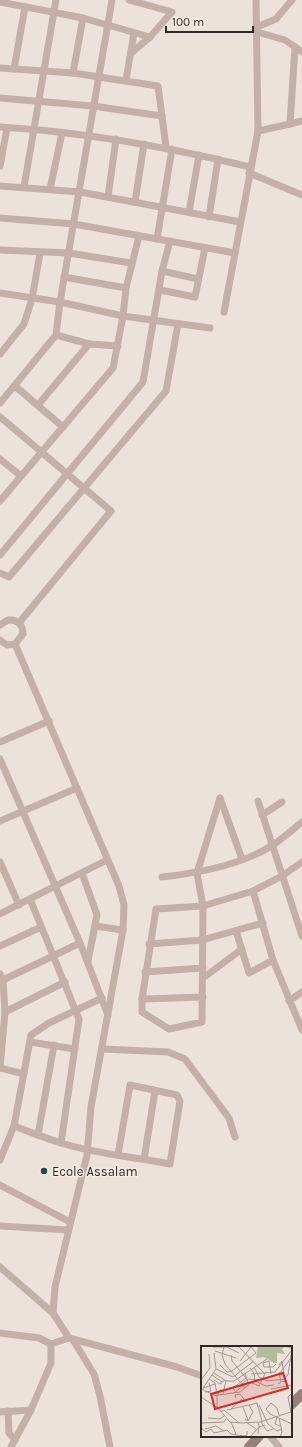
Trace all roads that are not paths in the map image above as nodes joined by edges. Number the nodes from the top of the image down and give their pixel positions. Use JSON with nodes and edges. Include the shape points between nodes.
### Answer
{"nodes":[{"id":1,"x":56,"y":0,"type":"edge"},
{"id":2,"x":112,"y":0,"type":"edge"},
{"id":3,"x":129,"y":0,"type":"edge"},
{"id":4,"x":256,"y":0,"type":"edge"},
{"id":5,"x":292,"y":0,"type":"edge"},
{"id":6,"x":0,"y":2,"type":"edge"},
{"id":7,"x":26,"y":6,"type":"junction"},
{"id":8,"x":52,"y":12,"type":"junction"},
{"id":9,"x":83,"y":18,"type":"junction"},
{"id":10,"x":107,"y":25,"type":"junction"},
{"id":11,"x":257,"y":29,"type":"junction"},
{"id":12,"x":134,"y":33,"type":"junction"},
{"id":13,"x":150,"y":36,"type":"junction"},
{"id":14,"x":295,"y":47,"type":"junction"},
{"id":15,"x":302,"y":52,"type":"edge"},
{"id":16,"x":131,"y":53,"type":"junction"},
{"id":17,"x":0,"y":68,"type":"edge"},
{"id":18,"x":14,"y":69,"type":"junction"},
{"id":19,"x":43,"y":71,"type":"junction"},
{"id":20,"x":73,"y":73,"type":"junction"},
{"id":21,"x":98,"y":76,"type":"junction"},
{"id":22,"x":126,"y":80,"type":"junction"},
{"id":23,"x":0,"y":98,"type":"edge"},
{"id":24,"x":38,"y":100,"type":"junction"},
{"id":25,"x":93,"y":106,"type":"junction"},
{"id":26,"x":162,"y":116,"type":"junction"},
{"id":27,"x":302,"y":122,"type":"edge"},
{"id":28,"x":290,"y":124,"type":"junction"},
{"id":29,"x":4,"y":128,"type":"edge"},
{"id":30,"x":34,"y":129,"type":"junction"},
{"id":31,"x":258,"y":131,"type":"junction"},
{"id":32,"x":62,"y":133,"type":"junction"},
{"id":33,"x":89,"y":136,"type":"junction"},
{"id":34,"x":116,"y":139,"type":"junction"},
{"id":35,"x":144,"y":144,"type":"junction"},
{"id":36,"x":169,"y":148,"type":"junction"},
{"id":37,"x":199,"y":155,"type":"junction"},
{"id":38,"x":218,"y":159,"type":"junction"},
{"id":39,"x":0,"y":166,"type":"edge"},
{"id":40,"x":250,"y":170,"type":"junction"},
{"id":41,"x":0,"y":186,"type":"edge"},
{"id":42,"x":24,"y":187,"type":"junction"},
{"id":43,"x":50,"y":189,"type":"junction"},
{"id":44,"x":80,"y":192,"type":"junction"},
{"id":45,"x":302,"y":195,"type":"edge"},
{"id":46,"x":108,"y":197,"type":"junction"},
{"id":47,"x":135,"y":202,"type":"junction"},
{"id":48,"x":162,"y":207,"type":"junction"},
{"id":49,"x":189,"y":212,"type":"junction"},
{"id":50,"x":209,"y":217,"type":"junction"},
{"id":51,"x":0,"y":218,"type":"edge"},
{"id":52,"x":240,"y":222,"type":"junction"},
{"id":53,"x":74,"y":224,"type":"junction"},
{"id":54,"x":139,"y":236,"type":"junction"},
{"id":55,"x":157,"y":239,"type":"junction"},
{"id":56,"x":170,"y":241,"type":"junction"},
{"id":57,"x":205,"y":248,"type":"junction"},
{"id":58,"x":0,"y":250,"type":"edge"},
{"id":59,"x":40,"y":253,"type":"junction"},
{"id":60,"x":69,"y":253,"type":"junction"},
{"id":61,"x":235,"y":253,"type":"junction"},
{"id":62,"x":131,"y":263,"type":"junction"},
{"id":63,"x":162,"y":272,"type":"junction"},
{"id":64,"x":64,"y":277,"type":"junction"},
{"id":65,"x":198,"y":279,"type":"junction"},
{"id":66,"x":126,"y":288,"type":"junction"},
{"id":67,"x":160,"y":290,"type":"junction"},
{"id":68,"x":0,"y":293,"type":"edge"},
{"id":69,"x":32,"y":299,"type":"junction"},
{"id":70,"x":60,"y":302,"type":"junction"},
{"id":71,"x":224,"y":312,"type":"dead end"},
{"id":72,"x":123,"y":316,"type":"junction"},
{"id":73,"x":154,"y":319,"type":"junction"},
{"id":74,"x":178,"y":324,"type":"junction"},
{"id":75,"x":210,"y":328,"type":"dead end"},
{"id":76,"x":56,"y":335,"type":"junction"},
{"id":77,"x":89,"y":344,"type":"junction"},
{"id":78,"x":118,"y":346,"type":"junction"},
{"id":79,"x":0,"y":354,"type":"edge"},
{"id":80,"x":15,"y":386,"type":"junction"},
{"id":81,"x":0,"y":403,"type":"edge"},
{"id":82,"x":38,"y":405,"type":"junction"},
{"id":83,"x":0,"y":417,"type":"edge"},
{"id":84,"x":63,"y":427,"type":"junction"},
{"id":85,"x":41,"y":453,"type":"junction"},
{"id":86,"x":0,"y":459,"type":"edge"},
{"id":87,"x":67,"y":473,"type":"junction"},
{"id":88,"x":21,"y":476,"type":"junction"},
{"id":89,"x":84,"y":488,"type":"junction"},
{"id":90,"x":0,"y":501,"type":"edge"},
{"id":91,"x":0,"y":555,"type":"edge"},
{"id":92,"x":0,"y":573,"type":"edge"},
{"id":93,"x":19,"y":623,"type":"junction"},
{"id":94,"x":0,"y":625,"type":"edge"},
{"id":95,"x":0,"y":640,"type":"edge"},
{"id":96,"x":15,"y":644,"type":"junction"},
{"id":97,"x":49,"y":721,"type":"junction"},
{"id":98,"x":0,"y":742,"type":"edge"},
{"id":99,"x":0,"y":759,"type":"edge"},
{"id":100,"x":77,"y":788,"type":"junction"},
{"id":101,"x":258,"y":801,"type":"dead end"},
{"id":102,"x":282,"y":802,"type":"dead end"},
{"id":103,"x":22,"y":813,"type":"junction"},
{"id":104,"x":262,"y":815,"type":"junction"},
{"id":105,"x":0,"y":822,"type":"edge"},
{"id":106,"x":302,"y":822,"type":"edge"},
{"id":107,"x":272,"y":845,"type":"junction"},
{"id":108,"x":242,"y":858,"type":"junction"},
{"id":109,"x":107,"y":860,"type":"junction"},
{"id":110,"x":0,"y":862,"type":"edge"},
{"id":111,"x":302,"y":862,"type":"edge"},
{"id":112,"x":82,"y":873,"type":"junction"},
{"id":113,"x":197,"y":873,"type":"junction"},
{"id":114,"x":282,"y":876,"type":"junction"},
{"id":115,"x":162,"y":877,"type":"dead end"},
{"id":116,"x":55,"y":887,"type":"junction"},
{"id":117,"x":253,"y":891,"type":"junction"},
{"id":118,"x":30,"y":899,"type":"junction"},
{"id":119,"x":19,"y":905,"type":"junction"},
{"id":120,"x":203,"y":906,"type":"junction"},
{"id":121,"x":0,"y":914,"type":"edge"},
{"id":122,"x":263,"y":922,"type":"junction"},
{"id":123,"x":95,"y":926,"type":"junction"},
{"id":124,"x":41,"y":927,"type":"junction"},
{"id":125,"x":123,"y":930,"type":"junction"},
{"id":126,"x":236,"y":931,"type":"junction"},
{"id":127,"x":302,"y":936,"type":"edge"},
{"id":128,"x":203,"y":940,"type":"junction"},
{"id":129,"x":80,"y":943,"type":"junction"},
{"id":130,"x":149,"y":944,"type":"junction"},
{"id":131,"x":0,"y":946,"type":"edge"},
{"id":132,"x":242,"y":949,"type":"junction"},
{"id":133,"x":54,"y":956,"type":"junction"},
{"id":134,"x":273,"y":960,"type":"junction"},
{"id":135,"x":87,"y":962,"type":"junction"},
{"id":136,"x":203,"y":968,"type":"junction"},
{"id":137,"x":145,"y":972,"type":"junction"},
{"id":138,"x":1,"y":977,"type":"edge"},
{"id":139,"x":203,"y":978,"type":"junction"},
{"id":140,"x":65,"y":982,"type":"junction"},
{"id":141,"x":302,"y":992,"type":"edge"},
{"id":142,"x":203,"y":997,"type":"junction"},
{"id":143,"x":102,"y":998,"type":"junction"},
{"id":144,"x":142,"y":999,"type":"junction"},
{"id":145,"x":289,"y":1001,"type":"junction"},
{"id":146,"x":77,"y":1010,"type":"junction"},
{"id":147,"x":5,"y":1012,"type":"junction"},
{"id":148,"x":108,"y":1016,"type":"junction"},
{"id":149,"x":302,"y":1030,"type":"edge"},
{"id":150,"x":30,"y":1042,"type":"junction"},
{"id":151,"x":54,"y":1045,"type":"junction"},
{"id":152,"x":75,"y":1049,"type":"junction"},
{"id":153,"x":102,"y":1049,"type":"junction"},
{"id":154,"x":0,"y":1068,"type":"edge"},
{"id":155,"x":24,"y":1074,"type":"junction"},
{"id":156,"x":155,"y":1091,"type":"junction"},
{"id":157,"x":14,"y":1126,"type":"junction"},
{"id":158,"x":38,"y":1135,"type":"junction"},
{"id":159,"x":235,"y":1137,"type":"dead end"},
{"id":160,"x":61,"y":1143,"type":"junction"},
{"id":161,"x":87,"y":1149,"type":"junction"},
{"id":162,"x":118,"y":1155,"type":"junction"},
{"id":163,"x":144,"y":1159,"type":"junction"},
{"id":164,"x":0,"y":1160,"type":"edge"},
{"id":165,"x":0,"y":1185,"type":"edge"},
{"id":166,"x":70,"y":1222,"type":"junction"},
{"id":167,"x":0,"y":1226,"type":"edge"},
{"id":168,"x":68,"y":1230,"type":"junction"},
{"id":169,"x":0,"y":1267,"type":"edge"},
{"id":170,"x":53,"y":1313,"type":"junction"},
{"id":171,"x":0,"y":1333,"type":"edge"},
{"id":172,"x":71,"y":1339,"type":"junction"},
{"id":173,"x":50,"y":1344,"type":"junction"},
{"id":174,"x":201,"y":1376,"type":"edge"},
{"id":175,"x":31,"y":1410,"type":"junction"},
{"id":176,"x":8,"y":1411,"type":"junction"},
{"id":177,"x":0,"y":1412,"type":"edge"},
{"id":178,"x":258,"y":1437,"type":"edge"},
{"id":179,"x":271,"y":1437,"type":"edge"},
{"id":180,"x":16,"y":1440,"type":"junction"},
{"id":181,"x":11,"y":1447,"type":"edge"},
{"id":182,"x":110,"y":1447,"type":"edge"},
{"id":183,"x":249,"y":1447,"type":"edge"},
{"id":184,"x":279,"y":1447,"type":"edge"}],
"edges":[{"from":1,"to":8,"type":"street"},
{"from":2,"to":10,"type":"street"},
{"from":3,"to":13,"type":"street","via":[[172,12]]},
{"from":4,"to":11,"type":"street"},
{"from":5,"to":11,"type":"street","via":[[276,19]]},
{"from":6,"to":7,"type":"street"},
{"from":7,"to":8,"type":"street"},
{"from":7,"to":18,"type":"street"},
{"from":8,"to":9,"type":"street"},
{"from":8,"to":19,"type":"street"},
{"from":9,"to":10,"type":"street"},
{"from":9,"to":20,"type":"street"},
{"from":10,"to":12,"type":"street"},
{"from":10,"to":21,"type":"street"},
{"from":11,"to":14,"type":"street","via":[[285,40]]},
{"from":11,"to":31,"type":"street"},
{"from":12,"to":13,"type":"street"},
{"from":12,"to":16,"type":"street"},
{"from":13,"to":16,"type":"street"},
{"from":14,"to":15,"type":"street"},
{"from":14,"to":28,"type":"street"},
{"from":16,"to":22,"type":"street"},
{"from":17,"to":18,"type":"street"},
{"from":18,"to":19,"type":"street"},
{"from":19,"to":20,"type":"street"},
{"from":19,"to":24,"type":"street"},
{"from":20,"to":21,"type":"street"},
{"from":21,"to":22,"type":"street"},
{"from":21,"to":25,"type":"street"},
{"from":22,"to":26,"type":"street","via":[[158,86]]},
{"from":23,"to":24,"type":"street"},
{"from":24,"to":25,"type":"street"},
{"from":24,"to":30,"type":"street"},
{"from":25,"to":26,"type":"street"},
{"from":25,"to":33,"type":"street"},
{"from":26,"to":36,"type":"street"},
{"from":27,"to":28,"type":"street"},
{"from":28,"to":31,"type":"street"},
{"from":29,"to":30,"type":"street"},
{"from":29,"to":39,"type":"street"},
{"from":30,"to":32,"type":"street"},
{"from":30,"to":42,"type":"street"},
{"from":31,"to":40,"type":"street"},
{"from":32,"to":33,"type":"street"},
{"from":32,"to":43,"type":"street"},
{"from":33,"to":34,"type":"street"},
{"from":33,"to":44,"type":"street"},
{"from":34,"to":35,"type":"street"},
{"from":34,"to":46,"type":"street"},
{"from":35,"to":36,"type":"street"},
{"from":35,"to":47,"type":"street"},
{"from":36,"to":37,"type":"street"},
{"from":36,"to":48,"type":"street"},
{"from":37,"to":38,"type":"street"},
{"from":37,"to":49,"type":"street"},
{"from":38,"to":40,"type":"street"},
{"from":38,"to":50,"type":"street"},
{"from":40,"to":45,"type":"street"},
{"from":40,"to":52,"type":"street"},
{"from":41,"to":42,"type":"street"},
{"from":42,"to":43,"type":"street"},
{"from":43,"to":44,"type":"street"},
{"from":44,"to":46,"type":"street"},
{"from":44,"to":53,"type":"street"},
{"from":46,"to":47,"type":"street"},
{"from":47,"to":48,"type":"street"},
{"from":48,"to":49,"type":"street"},
{"from":48,"to":55,"type":"street"},
{"from":49,"to":50,"type":"street"},
{"from":50,"to":52,"type":"street"},
{"from":51,"to":53,"type":"street"},
{"from":52,"to":61,"type":"street"},
{"from":53,"to":54,"type":"street"},
{"from":53,"to":60,"type":"street"},
{"from":54,"to":55,"type":"street"},
{"from":54,"to":62,"type":"street"},
{"from":55,"to":56,"type":"street"},
{"from":56,"to":57,"type":"street"},
{"from":56,"to":63,"type":"street"},
{"from":57,"to":61,"type":"street"},
{"from":57,"to":65,"type":"street"},
{"from":58,"to":59,"type":"street"},
{"from":59,"to":60,"type":"street"},
{"from":59,"to":69,"type":"street"},
{"from":60,"to":62,"type":"street"},
{"from":60,"to":64,"type":"street"},
{"from":61,"to":71,"type":"street"},
{"from":62,"to":66,"type":"street"},
{"from":63,"to":65,"type":"street"},
{"from":63,"to":67,"type":"street"},
{"from":64,"to":66,"type":"street"},
{"from":64,"to":70,"type":"street"},
{"from":65,"to":67,"type":"street","via":[[195,298]]},
{"from":66,"to":72,"type":"street"},
{"from":67,"to":73,"type":"street"},
{"from":68,"to":69,"type":"street"},
{"from":69,"to":70,"type":"street"},
{"from":69,"to":79,"type":"street","via":[[24,324]]},
{"from":70,"to":72,"type":"street"},
{"from":70,"to":76,"type":"street"},
{"from":72,"to":73,"type":"street"},
{"from":72,"to":78,"type":"street"},
{"from":73,"to":74,"type":"street"},
{"from":73,"to":87,"type":"street","via":[[143,382]]},
{"from":74,"to":75,"type":"street"},
{"from":74,"to":89,"type":"street","via":[[166,391]]},
{"from":76,"to":77,"type":"street"},
{"from":76,"to":80,"type":"street"},
{"from":77,"to":78,"type":"street"},
{"from":77,"to":82,"type":"street"},
{"from":78,"to":84,"type":"street","via":[[113,368]]},
{"from":80,"to":81,"type":"street"},
{"from":80,"to":82,"type":"street"},
{"from":82,"to":84,"type":"street"},
{"from":83,"to":85,"type":"street"},
{"from":84,"to":85,"type":"street"},
{"from":85,"to":87,"type":"street"},
{"from":85,"to":88,"type":"street"},
{"from":86,"to":88,"type":"street"},
{"from":87,"to":89,"type":"street"},
{"from":87,"to":91,"type":"street"},
{"from":88,"to":90,"type":"street"},
{"from":89,"to":92,"type":"street","via":[[9,577]]},
{"from":89,"to":93,"type":"street","via":[[112,511]]},
{"from":93,"to":94,"type":"street","via":[[8,620]]},
{"from":93,"to":96,"type":"street","via":[[23,634]]},
{"from":95,"to":96,"type":"street","via":[[7,645]]},
{"from":96,"to":97,"type":"street"},
{"from":97,"to":98,"type":"street"},
{"from":97,"to":100,"type":"street"},
{"from":99,"to":103,"type":"street"},
{"from":100,"to":103,"type":"street"},
{"from":100,"to":109,"type":"street"},
{"from":101,"to":104,"type":"street"},
{"from":102,"to":104,"type":"street"},
{"from":103,"to":105,"type":"street"},
{"from":103,"to":116,"type":"street"},
{"from":104,"to":107,"type":"street"},
{"from":106,"to":107,"type":"street"},
{"from":107,"to":108,"type":"street"},
{"from":107,"to":114,"type":"street"},
{"from":108,"to":113,"type":"street"},
{"from":108,"to":113,"type":"street","via":[[220,798]]},
{"from":109,"to":112,"type":"street"},
{"from":109,"to":125,"type":"street","via":[[120,886],[124,905]]},
{"from":110,"to":119,"type":"street"},
{"from":111,"to":114,"type":"street"},
{"from":112,"to":116,"type":"street"},
{"from":112,"to":123,"type":"street","via":[[97,915]]},
{"from":113,"to":115,"type":"street"},
{"from":113,"to":120,"type":"street"},
{"from":114,"to":117,"type":"street"},
{"from":114,"to":127,"type":"street"},
{"from":116,"to":118,"type":"street"},
{"from":116,"to":129,"type":"street"},
{"from":117,"to":120,"type":"street"},
{"from":117,"to":122,"type":"street"},
{"from":118,"to":119,"type":"street"},
{"from":118,"to":124,"type":"street"},
{"from":119,"to":121,"type":"street"},
{"from":120,"to":128,"type":"street"},
{"from":120,"to":130,"type":"street","via":[[156,909]]},
{"from":122,"to":126,"type":"street"},
{"from":122,"to":134,"type":"street"},
{"from":123,"to":125,"type":"street"},
{"from":123,"to":135,"type":"street"},
{"from":124,"to":131,"type":"street"},
{"from":124,"to":133,"type":"street"},
{"from":125,"to":148,"type":"street"},
{"from":126,"to":128,"type":"street"},
{"from":126,"to":132,"type":"street"},
{"from":128,"to":130,"type":"street"},
{"from":128,"to":136,"type":"street"},
{"from":129,"to":133,"type":"street"},
{"from":129,"to":135,"type":"street"},
{"from":130,"to":137,"type":"street"},
{"from":132,"to":134,"type":"street","via":[[249,973]]},
{"from":132,"to":139,"type":"street"},
{"from":133,"to":138,"type":"street"},
{"from":133,"to":140,"type":"street"},
{"from":134,"to":145,"type":"street"},
{"from":135,"to":143,"type":"street"},
{"from":136,"to":137,"type":"street"},
{"from":136,"to":139,"type":"street"},
{"from":137,"to":144,"type":"street"},
{"from":138,"to":147,"type":"street"},
{"from":139,"to":142,"type":"street"},
{"from":140,"to":146,"type":"street"},
{"from":140,"to":147,"type":"street"},
{"from":141,"to":145,"type":"street"},
{"from":142,"to":144,"type":"street"},
{"from":142,"to":144,"type":"street","via":[[202,1022],[169,1029],[142,1012]]},
{"from":143,"to":146,"type":"street"},
{"from":143,"to":148,"type":"street"},
{"from":145,"to":149,"type":"street"},
{"from":146,"to":150,"type":"street","via":[[31,1035]]},
{"from":146,"to":152,"type":"street","via":[[80,1019]]},
{"from":147,"to":154,"type":"street"},
{"from":148,"to":153,"type":"street"},
{"from":150,"to":151,"type":"street"},
{"from":150,"to":155,"type":"street"},
{"from":151,"to":152,"type":"street"},
{"from":151,"to":158,"type":"street"},
{"from":152,"to":160,"type":"street"},
{"from":153,"to":159,"type":"street","via":[[168,1052],[185,1059],[230,1118]]},
{"from":153,"to":161,"type":"street"},
{"from":154,"to":155,"type":"street"},
{"from":155,"to":157,"type":"street"},
{"from":156,"to":162,"type":"street","via":[[130,1085]]},
{"from":156,"to":163,"type":"street"},
{"from":156,"to":163,"type":"street","via":[[177,1095],[180,1101],[170,1164]]},
{"from":157,"to":158,"type":"street"},
{"from":157,"to":164,"type":"street"},
{"from":158,"to":160,"type":"street"},
{"from":160,"to":161,"type":"street"},
{"from":161,"to":162,"type":"street"},
{"from":161,"to":166,"type":"street","via":[[79,1193]]},
{"from":162,"to":163,"type":"street"},
{"from":165,"to":166,"type":"street"},
{"from":166,"to":168,"type":"street"},
{"from":167,"to":168,"type":"street"},
{"from":168,"to":170,"type":"street","via":[[55,1287]]},
{"from":169,"to":170,"type":"street"},
{"from":170,"to":172,"type":"street"},
{"from":171,"to":173,"type":"street","via":[[39,1338]]},
{"from":172,"to":173,"type":"street"},
{"from":172,"to":174,"type":"street"},
{"from":172,"to":182,"type":"street","via":[[94,1374]]},
{"from":173,"to":175,"type":"street","via":[[51,1363]]},
{"from":175,"to":176,"type":"street"},
{"from":175,"to":180,"type":"street"},
{"from":176,"to":177,"type":"street"},
{"from":176,"to":180,"type":"street","via":[[9,1433]]},
{"from":178,"to":183,"type":"street"},
{"from":179,"to":184,"type":"street"},
{"from":180,"to":181,"type":"street"}]}
